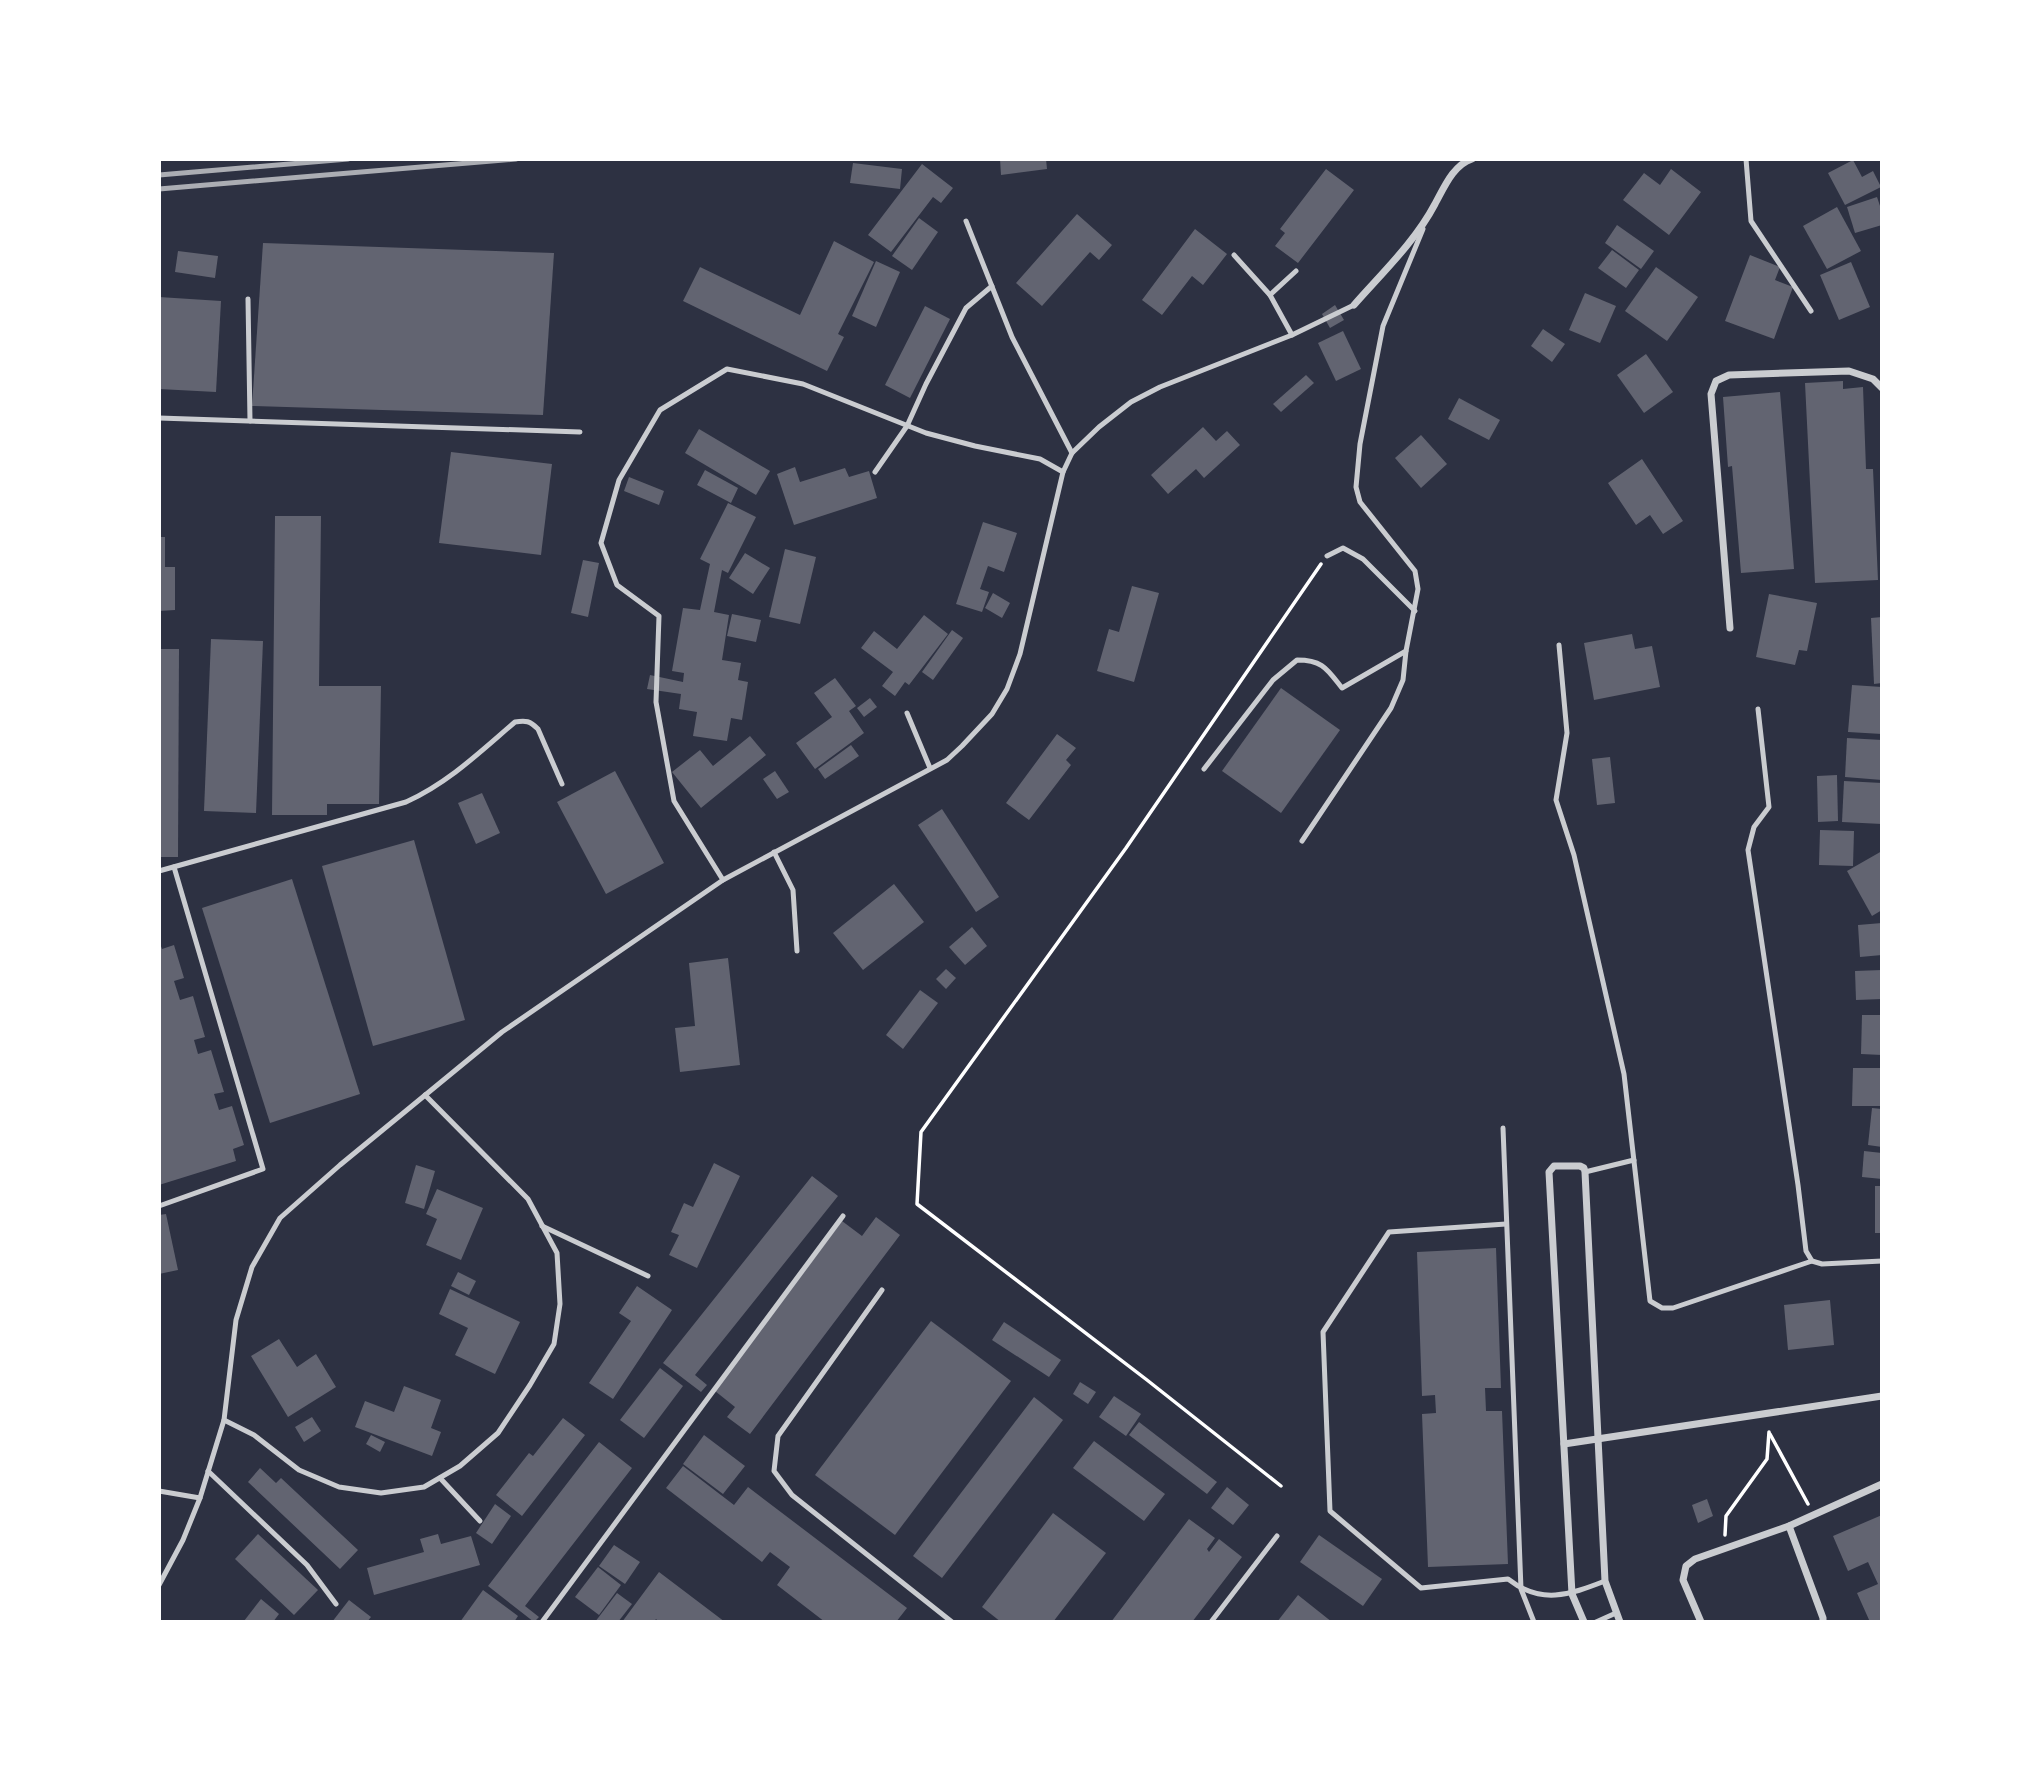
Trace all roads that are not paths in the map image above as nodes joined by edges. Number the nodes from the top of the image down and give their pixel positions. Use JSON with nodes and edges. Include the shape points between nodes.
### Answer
{"nodes":[{"id":1,"x":1472,"y":159,"type":"edge"},
{"id":2,"x":1746,"y":159,"type":"edge"},
{"id":3,"x":966,"y":220,"type":"dead end"},
{"id":4,"x":1425,"y":223,"type":"junction"},
{"id":5,"x":1234,"y":255,"type":"dead end"},
{"id":6,"x":1296,"y":271,"type":"dead end"},
{"id":7,"x":992,"y":286,"type":"junction"},
{"id":8,"x":1270,"y":295,"type":"junction"},
{"id":9,"x":248,"y":299,"type":"dead end"},
{"id":10,"x":1354,"y":305,"type":"joint"},
{"id":11,"x":1811,"y":311,"type":"dead end"},
{"id":12,"x":1292,"y":335,"type":"junction"},
{"id":13,"x":1882,"y":388,"type":"edge"},
{"id":14,"x":159,"y":418,"type":"edge"},
{"id":15,"x":250,"y":421,"type":"junction"},
{"id":16,"x":907,"y":426,"type":"junction"},
{"id":17,"x":580,"y":432,"type":"dead end"},
{"id":18,"x":1072,"y":453,"type":"junction"},
{"id":19,"x":875,"y":472,"type":"dead end"},
{"id":20,"x":1063,"y":472,"type":"junction"},
{"id":21,"x":1327,"y":555,"type":"road end"},
{"id":22,"x":1415,"y":611,"type":"junction"},
{"id":23,"x":1730,"y":628,"type":"dead end"},
{"id":24,"x":1559,"y":645,"type":"dead end"},
{"id":25,"x":1406,"y":651,"type":"junction"},
{"id":26,"x":1758,"y":709,"type":"dead end"},
{"id":27,"x":907,"y":713,"type":"dead end"},
{"id":28,"x":930,"y":768,"type":"junction"},
{"id":29,"x":1203,"y":769,"type":"dead end"},
{"id":30,"x":562,"y":784,"type":"dead end"},
{"id":31,"x":1302,"y":841,"type":"dead end"},
{"id":32,"x":774,"y":852,"type":"junction"},
{"id":33,"x":173,"y":867,"type":"junction"},
{"id":34,"x":159,"y":871,"type":"edge"},
{"id":35,"x":723,"y":880,"type":"junction"},
{"id":36,"x":797,"y":951,"type":"dead end"},
{"id":37,"x":425,"y":1095,"type":"junction"},
{"id":38,"x":1503,"y":1128,"type":"dead end"},
{"id":39,"x":1634,"y":1160,"type":"junction"},
{"id":40,"x":1585,"y":1172,"type":"junction"},
{"id":41,"x":159,"y":1206,"type":"edge"},
{"id":42,"x":843,"y":1216,"type":"dead end"},
{"id":43,"x":1506,"y":1224,"type":"junction"},
{"id":44,"x":542,"y":1226,"type":"junction"},
{"id":45,"x":1812,"y":1261,"type":"junction"},
{"id":46,"x":1882,"y":1261,"type":"edge"},
{"id":47,"x":648,"y":1276,"type":"dead end"},
{"id":48,"x":882,"y":1290,"type":"dead end"},
{"id":49,"x":1882,"y":1396,"type":"edge"},
{"id":50,"x":224,"y":1420,"type":"junction"},
{"id":51,"x":1598,"y":1441,"type":"junction"},
{"id":52,"x":1564,"y":1444,"type":"junction"},
{"id":53,"x":208,"y":1471,"type":"junction"},
{"id":54,"x":440,"y":1478,"type":"junction"},
{"id":55,"x":1882,"y":1484,"type":"edge"},
{"id":56,"x":159,"y":1491,"type":"edge"},
{"id":57,"x":200,"y":1498,"type":"junction"},
{"id":58,"x":480,"y":1521,"type":"dead end"},
{"id":59,"x":1789,"y":1526,"type":"junction"},
{"id":60,"x":1278,"y":1536,"type":"dead end"},
{"id":61,"x":1605,"y":1581,"type":"junction"},
{"id":62,"x":159,"y":1585,"type":"edge"},
{"id":63,"x":1521,"y":1589,"type":"junction"},
{"id":64,"x":1572,"y":1594,"type":"junction"},
{"id":65,"x":337,"y":1604,"type":"dead end"},
{"id":66,"x":1616,"y":1613,"type":"junction"},
{"id":67,"x":542,"y":1622,"type":"edge"},
{"id":68,"x":952,"y":1622,"type":"edge"},
{"id":69,"x":1211,"y":1622,"type":"edge"},
{"id":70,"x":1534,"y":1622,"type":"edge"},
{"id":71,"x":1584,"y":1622,"type":"edge"},
{"id":72,"x":1596,"y":1622,"type":"edge"},
{"id":73,"x":1620,"y":1622,"type":"edge"},
{"id":74,"x":1701,"y":1622,"type":"edge"},
{"id":75,"x":1823,"y":1622,"type":"edge"}],
"edges":[{"from":1,"to":4,"type":"street","via":[[1447,182]]},
{"from":2,"to":11,"type":"lane","via":[[1751,221]]},
{"from":3,"to":7,"type":"lane"},
{"from":4,"to":10,"type":"street"},
{"from":4,"to":22,"type":"lane","via":[[1383,326],[1356,487],[1360,502],[1415,571]]},
{"from":5,"to":8,"type":"lane"},
{"from":6,"to":8,"type":"lane"},
{"from":7,"to":16,"type":"lane","via":[[966,308]]},
{"from":7,"to":18,"type":"lane","via":[[1012,337]]},
{"from":8,"to":12,"type":"lane"},
{"from":9,"to":15,"type":"lane"},
{"from":10,"to":12,"type":"lane"},
{"from":12,"to":18,"type":"lane","via":[[1140,397]]},
{"from":13,"to":23,"type":"street","via":[[1873,379],[1849,371],[1729,375],[1716,381],[1711,394]]},
{"from":14,"to":15,"type":"lane"},
{"from":15,"to":17,"type":"lane"},
{"from":16,"to":19,"type":"lane"},
{"from":16,"to":20,"type":"lane","via":[[1040,459]]},
{"from":16,"to":35,"type":"lane","via":[[803,384],[727,369],[660,410],[619,480],[601,543],[617,585],[659,616],[656,702],[674,801]]},
{"from":18,"to":20,"type":"lane"},
{"from":20,"to":28,"type":"lane","via":[[1020,654],[1007,689],[962,746]]},
{"from":21,"to":22,"type":"lane","via":[[1343,548],[1363,559]]},
{"from":22,"to":25,"type":"lane"},
{"from":24,"to":39,"type":"lane","via":[[1567,733],[1556,800],[1574,855],[1624,1074]]},
{"from":25,"to":29,"type":"lane","via":[[1342,688],[1324,665],[1297,660],[1273,680]]},
{"from":25,"to":31,"type":"lane","via":[[1403,680],[1391,708]]},
{"from":26,"to":45,"type":"lane","via":[[1769,807],[1754,827],[1748,850],[1805,1251]]},
{"from":27,"to":28,"type":"lane"},
{"from":28,"to":32,"type":"lane"},
{"from":30,"to":33,"type":"lane","via":[[538,729],[524,720],[515,722],[448,778],[405,802]]},
{"from":32,"to":35,"type":"lane"},
{"from":32,"to":36,"type":"lane","via":[[793,890]]},
{"from":33,"to":34,"type":"lane"},
{"from":33,"to":41,"type":"lane","via":[[263,1169]]},
{"from":35,"to":37,"type":"lane","via":[[502,1032]]},
{"from":37,"to":44,"type":"lane","via":[[528,1199]]},
{"from":37,"to":50,"type":"lane","via":[[280,1218],[252,1267],[236,1320]]},
{"from":38,"to":43,"type":"lane"},
{"from":39,"to":40,"type":"lane"},
{"from":39,"to":45,"type":"lane","via":[[1650,1301],[1662,1308]]},
{"from":40,"to":51,"type":"street"},
{"from":40,"to":52,"type":"street","via":[[1580,1166],[1554,1166],[1549,1172]]},
{"from":42,"to":67,"type":"lane"},
{"from":43,"to":63,"type":"lane"},
{"from":43,"to":63,"type":"lane","via":[[1389,1232],[1323,1332],[1330,1511],[1421,1588],[1508,1579]]},
{"from":44,"to":47,"type":"lane"},
{"from":44,"to":54,"type":"lane","via":[[557,1254],[561,1304],[554,1344],[498,1433]]},
{"from":45,"to":46,"type":"lane"},
{"from":48,"to":68,"type":"lane","via":[[778,1436],[774,1471],[792,1495]]},
{"from":49,"to":51,"type":"street"},
{"from":50,"to":53,"type":"lane"},
{"from":50,"to":54,"type":"lane","via":[[299,1470],[339,1487],[380,1493],[424,1487]]},
{"from":51,"to":52,"type":"street"},
{"from":51,"to":61,"type":"street"},
{"from":52,"to":64,"type":"street"},
{"from":53,"to":57,"type":"lane"},
{"from":53,"to":65,"type":"lane","via":[[307,1565]]},
{"from":54,"to":58,"type":"lane"},
{"from":55,"to":59,"type":"street"},
{"from":56,"to":57,"type":"lane"},
{"from":57,"to":62,"type":"lane"},
{"from":59,"to":74,"type":"street","via":[[1686,1566],[1684,1580]]},
{"from":59,"to":75,"type":"street"},
{"from":60,"to":69,"type":"lane"},
{"from":61,"to":64,"type":"lane"},
{"from":61,"to":66,"type":"street"},
{"from":63,"to":64,"type":"lane","via":[[1550,1596]]},
{"from":63,"to":70,"type":"lane"},
{"from":64,"to":71,"type":"street"},
{"from":66,"to":72,"type":"lane"},
{"from":66,"to":73,"type":"street"}]}
